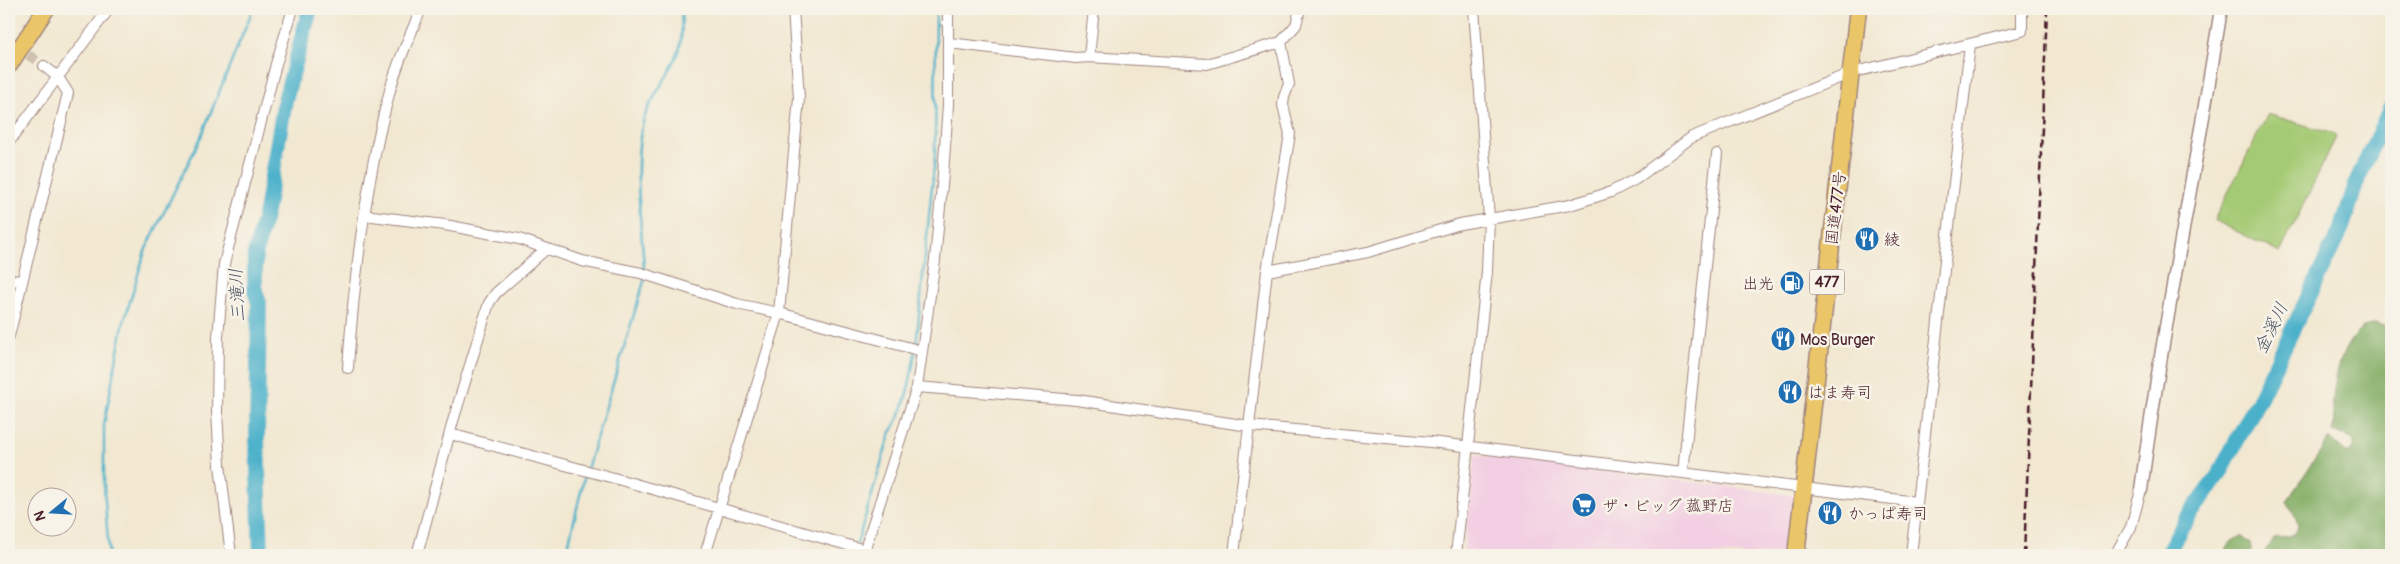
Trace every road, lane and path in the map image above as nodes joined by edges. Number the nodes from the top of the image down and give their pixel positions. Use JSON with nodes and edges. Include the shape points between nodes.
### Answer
{"nodes":[{"id":1,"x":46,"y":9,"type":"edge"},
{"id":2,"x":109,"y":9,"type":"edge"},
{"id":3,"x":294,"y":9,"type":"edge"},
{"id":4,"x":420,"y":9,"type":"edge"},
{"id":5,"x":793,"y":9,"type":"edge"},
{"id":6,"x":948,"y":9,"type":"edge"},
{"id":7,"x":1094,"y":9,"type":"edge"},
{"id":8,"x":1300,"y":9,"type":"edge"},
{"id":9,"x":1474,"y":9,"type":"edge"},
{"id":10,"x":1858,"y":9,"type":"edge"},
{"id":11,"x":2022,"y":9,"type":"edge"},
{"id":12,"x":2221,"y":9,"type":"edge"},
{"id":13,"x":1281,"y":42,"type":"junction"},
{"id":14,"x":949,"y":43,"type":"junction"},
{"id":15,"x":1970,"y":45,"type":"junction"},
{"id":16,"x":1089,"y":56,"type":"junction"},
{"id":17,"x":9,"y":64,"type":"edge"},
{"id":18,"x":44,"y":66,"type":"tunnel mouth"},
{"id":19,"x":1851,"y":73,"type":"junction"},
{"id":20,"x":58,"y":77,"type":"junction"},
{"id":21,"x":9,"y":142,"type":"edge"},
{"id":22,"x":1717,"y":154,"type":"dead end"},
{"id":23,"x":364,"y":215,"type":"junction"},
{"id":24,"x":1489,"y":218,"type":"junction"},
{"id":25,"x":546,"y":249,"type":"junction"},
{"id":26,"x":1267,"y":270,"type":"junction"},
{"id":27,"x":9,"y":280,"type":"edge"},
{"id":28,"x":22,"y":281,"type":"junction"},
{"id":29,"x":779,"y":313,"type":"junction"},
{"id":30,"x":9,"y":336,"type":"edge"},
{"id":31,"x":922,"y":351,"type":"junction"},
{"id":32,"x":348,"y":368,"type":"dead end"},
{"id":33,"x":918,"y":387,"type":"junction"},
{"id":34,"x":1249,"y":426,"type":"junction"},
{"id":35,"x":450,"y":434,"type":"junction"},
{"id":36,"x":1469,"y":447,"type":"junction"},
{"id":37,"x":1683,"y":472,"type":"junction"},
{"id":38,"x":1803,"y":489,"type":"junction"},
{"id":39,"x":2141,"y":490,"type":"joint"},
{"id":40,"x":1917,"y":502,"type":"junction"},
{"id":41,"x":720,"y":508,"type":"junction"},
{"id":42,"x":863,"y":551,"type":"edge"},
{"id":43,"x":231,"y":555,"type":"edge"},
{"id":44,"x":417,"y":555,"type":"edge"},
{"id":45,"x":705,"y":555,"type":"edge"},
{"id":46,"x":1234,"y":555,"type":"edge"},
{"id":47,"x":1456,"y":555,"type":"edge"},
{"id":48,"x":1796,"y":555,"type":"edge"},
{"id":49,"x":1911,"y":555,"type":"edge"},
{"id":50,"x":2115,"y":555,"type":"edge"}],
"edges":[{"from":1,"to":17,"type":"highway"},
{"from":2,"to":20,"type":"street"},
{"from":3,"to":43,"type":"street","via":[[276,64],[224,264],[218,337],[217,412]]},
{"from":4,"to":23,"type":"street","via":[[388,96]]},
{"from":5,"to":29,"type":"street","via":[[799,98]]},
{"from":6,"to":14,"type":"street"},
{"from":7,"to":16,"type":"street"},
{"from":8,"to":13,"type":"street","via":[[1296,24]]},
{"from":9,"to":24,"type":"street"},
{"from":10,"to":19,"type":"highway","name":"国道477号","number":"477"},
{"from":11,"to":15,"type":"street","via":[[2022,31]]},
{"from":12,"to":39,"type":"street","via":[[2165,330]]},
{"from":13,"to":16,"type":"street","via":[[1207,64]]},
{"from":13,"to":26,"type":"street","via":[[1289,84],[1283,105],[1290,134]]},
{"from":14,"to":16,"type":"street","via":[[1076,58]]},
{"from":14,"to":31,"type":"street","via":[[943,174]]},
{"from":15,"to":19,"type":"street"},
{"from":15,"to":40,"type":"street"},
{"from":18,"to":20,"type":"street"},
{"from":19,"to":24,"type":"street","via":[[1692,137],[1636,179],[1611,192],[1570,205]]},
{"from":19,"to":38,"type":"highway","name":"国道477号","number":"477"},
{"from":20,"to":21,"type":"street"},
{"from":20,"to":28,"type":"street","via":[[68,94]]},
{"from":22,"to":37,"type":"street"},
{"from":23,"to":25,"type":"street","via":[[445,225]]},
{"from":23,"to":32,"type":"street"},
{"from":24,"to":26,"type":"street","via":[[1368,252]]},
{"from":24,"to":36,"type":"street","via":[[1487,272]]},
{"from":25,"to":29,"type":"street"},
{"from":25,"to":35,"type":"street","via":[[488,303]]},
{"from":26,"to":34,"type":"street"},
{"from":27,"to":28,"type":"street"},
{"from":28,"to":30,"type":"street"},
{"from":29,"to":31,"type":"street"},
{"from":29,"to":41,"type":"street"},
{"from":31,"to":33,"type":"street"},
{"from":33,"to":34,"type":"street","via":[[1077,400]]},
{"from":33,"to":42,"type":"street"},
{"from":34,"to":36,"type":"street"},
{"from":34,"to":46,"type":"street"},
{"from":35,"to":41,"type":"street"},
{"from":35,"to":44,"type":"street"},
{"from":36,"to":37,"type":"street"},
{"from":36,"to":47,"type":"street"},
{"from":37,"to":38,"type":"street"},
{"from":38,"to":40,"type":"street"},
{"from":38,"to":48,"type":"highway","name":"国道477号","number":"477"},
{"from":39,"to":50,"type":"street","via":[[2132,527]]},
{"from":40,"to":49,"type":"street"},
{"from":41,"to":42,"type":"street"},
{"from":41,"to":45,"type":"street"}]}
